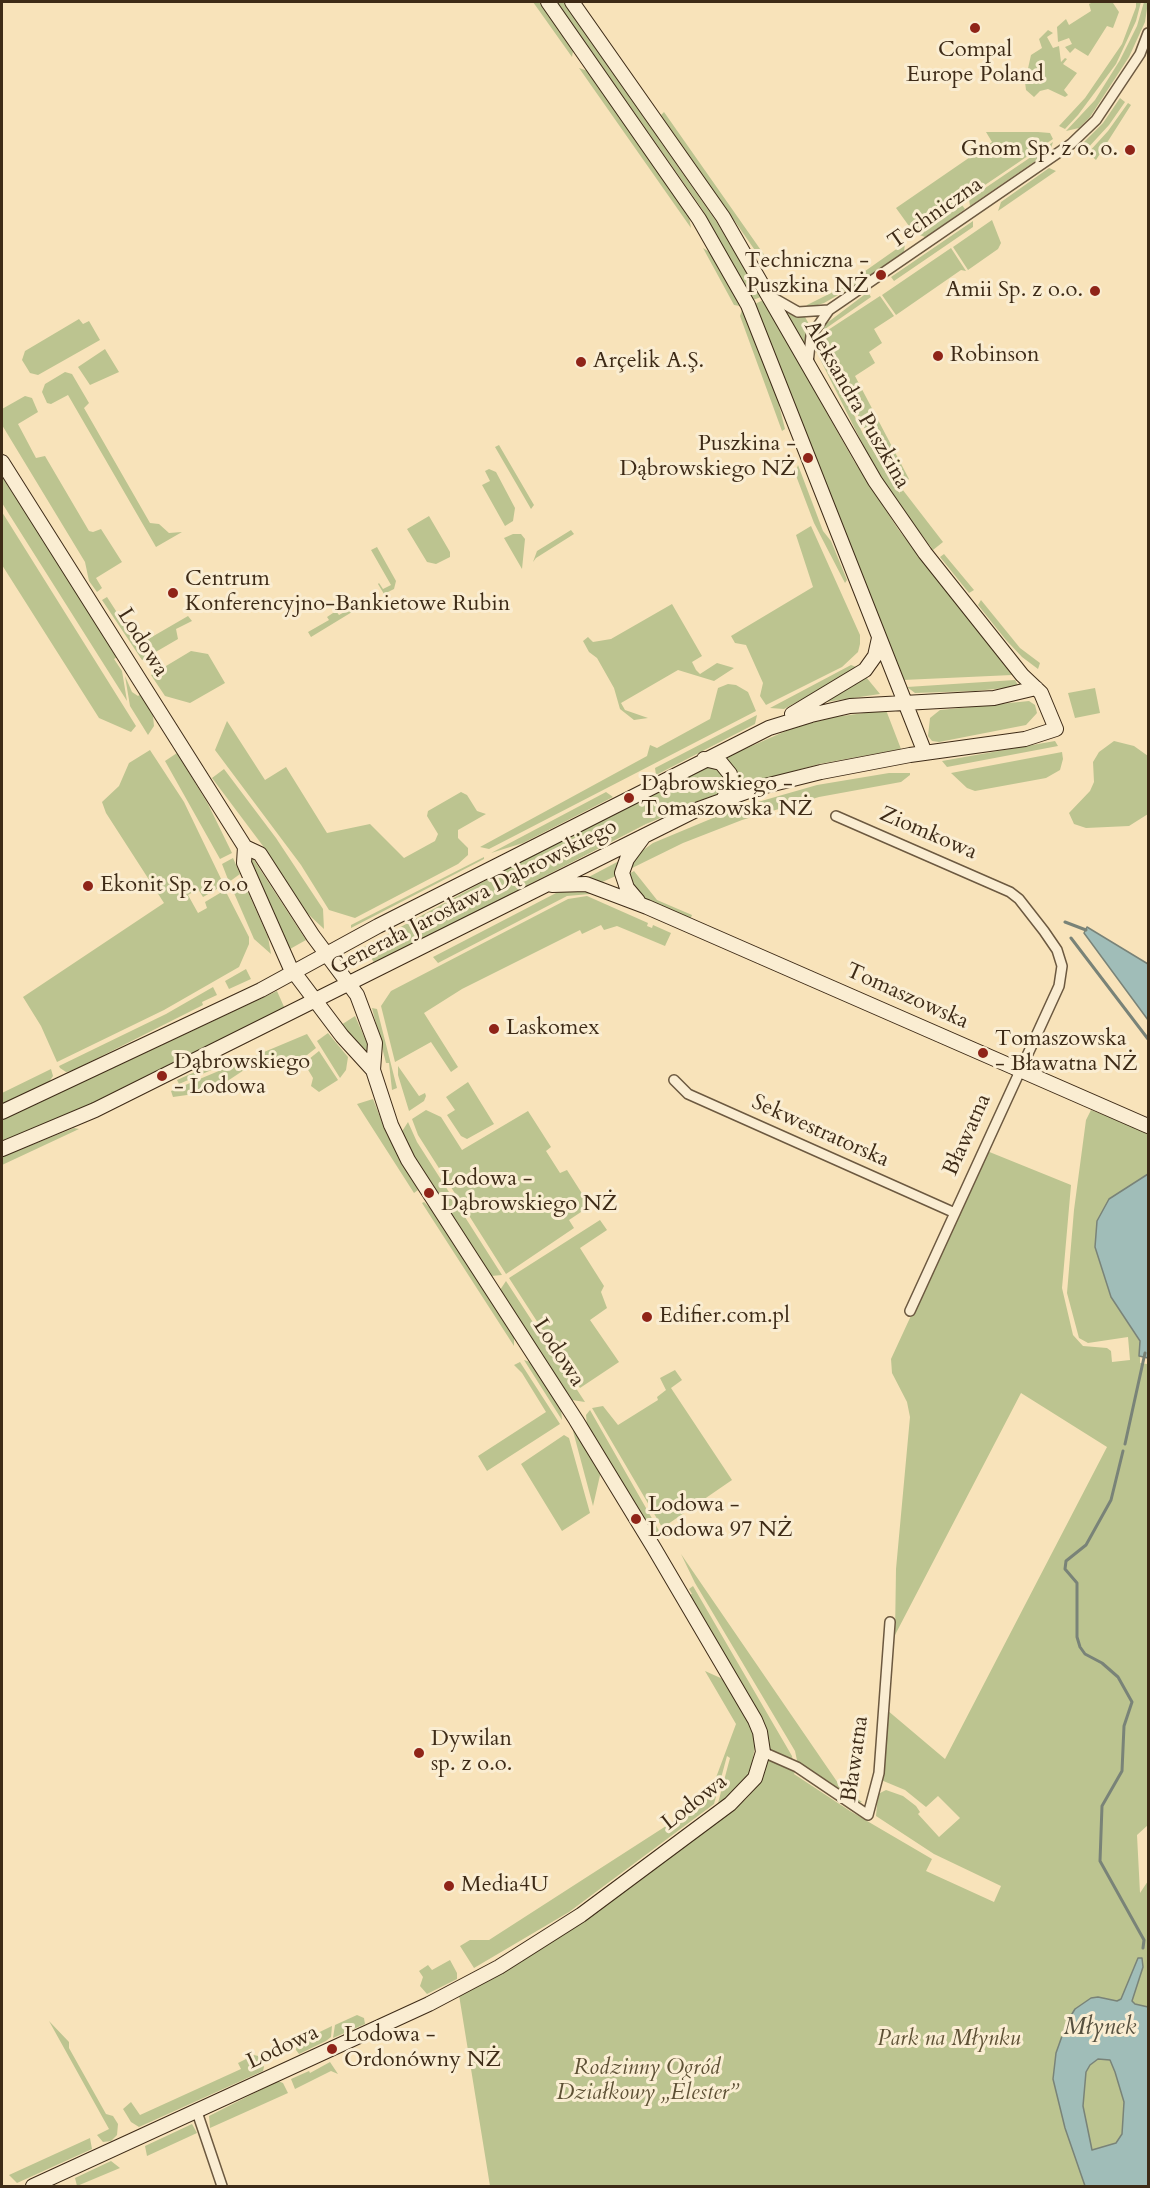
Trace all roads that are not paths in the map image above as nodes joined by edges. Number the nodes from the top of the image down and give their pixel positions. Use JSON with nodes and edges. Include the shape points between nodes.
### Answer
{"nodes":[{"id":1,"x":548,"y":2,"type":"edge"},
{"id":2,"x":572,"y":2,"type":"edge"},
{"id":3,"x":1149,"y":33,"type":"edge"},
{"id":4,"x":768,"y":295,"type":"junction"},
{"id":5,"x":829,"y":310,"type":"junction"},
{"id":6,"x":808,"y":366,"type":"junction"},
{"id":7,"x":2,"y":462,"type":"edge"},
{"id":8,"x":879,"y":638,"type":"junction"},
{"id":9,"x":1036,"y":688,"type":"junction"},
{"id":10,"x":904,"y":702,"type":"junction"},
{"id":11,"x":769,"y":728,"type":"junction"},
{"id":12,"x":1056,"y":729,"type":"joint"},
{"id":13,"x":925,"y":753,"type":"junction"},
{"id":14,"x":704,"y":759,"type":"junction"},
{"id":15,"x":723,"y":800,"type":"junction"},
{"id":16,"x":836,"y":816,"type":"dead end"},
{"id":17,"x":646,"y":833,"type":"junction"},
{"id":18,"x":245,"y":847,"type":"junction"},
{"id":19,"x":546,"y":885,"type":"junction"},
{"id":20,"x":1004,"y":889,"type":"joint"},
{"id":21,"x":647,"y":907,"type":"junction"},
{"id":22,"x":327,"y":955,"type":"junction"},
{"id":23,"x":294,"y":973,"type":"junction"},
{"id":24,"x":350,"y":985,"type":"junction"},
{"id":25,"x":317,"y":1002,"type":"junction"},
{"id":26,"x":1020,"y":1069,"type":"junction"},
{"id":27,"x":373,"y":1070,"type":"junction"},
{"id":28,"x":674,"y":1080,"type":"dead end"},
{"id":29,"x":2,"y":1112,"type":"edge"},
{"id":30,"x":1149,"y":1126,"type":"edge"},
{"id":31,"x":2,"y":1149,"type":"edge"},
{"id":32,"x":955,"y":1213,"type":"junction"},
{"id":33,"x":910,"y":1311,"type":"dead end"},
{"id":34,"x":890,"y":1622,"type":"dead end"},
{"id":35,"x":763,"y":1752,"type":"junction"},
{"id":36,"x":197,"y":2112,"type":"junction"},
{"id":37,"x":33,"y":2187,"type":"edge"},
{"id":38,"x":222,"y":2187,"type":"edge"}],
"edges":[{"from":1,"to":8,"type":"main road","via":[[699,219],[737,284]]},
{"from":2,"to":4,"type":"main road","name":"Aleksandra Puszkina","via":[[723,217]]},
{"from":3,"to":5,"type":"street","name":"Techniczna","via":[[1109,102],[1071,144]]},
{"from":4,"to":5,"type":"street","via":[[798,312]]},
{"from":4,"to":6,"type":"main road","name":"Aleksandra Puszkina"},
{"from":5,"to":6,"type":"street","name":"Techniczna","via":[[811,336]]},
{"from":6,"to":9,"type":"main road","name":"Aleksandra Puszkina","via":[[875,481],[915,539]]},
{"from":7,"to":18,"type":"main road","name":"Lodowa"},
{"from":8,"to":10,"type":"main road"},
{"from":8,"to":11,"type":"main road","name":"Generała Jarosława Dąbrowskiego","via":[[875,656],[865,670]]},
{"from":9,"to":10,"type":"main road","name":"Generała Jarosława Dąbrowskiego","via":[[994,698]]},
{"from":9,"to":12,"type":"main road","name":"Aleksandra Puszkina","via":[[1046,700]]},
{"from":10,"to":11,"type":"main road","name":"Generała Jarosława Dąbrowskiego","via":[[830,710]]},
{"from":10,"to":13,"type":"main road"},
{"from":11,"to":14,"type":"main road","name":"Generała Jarosława Dąbrowskiego"},
{"from":12,"to":13,"type":"main road","name":"Generała Jarosława Dąbrowskiego","via":[[1025,739]]},
{"from":13,"to":15,"type":"main road","name":"Generała Jarosława Dąbrowskiego","via":[[821,772]]},
{"from":14,"to":15,"type":"main road","via":[[721,763],[730,774],[731,784]]},
{"from":14,"to":22,"type":"main road","name":"Generała Jarosława Dąbrowskiego"},
{"from":15,"to":17,"type":"main road","name":"Generała Jarosława Dąbrowskiego"},
{"from":16,"to":20,"type":"street","name":"Ziomkowa"},
{"from":17,"to":19,"type":"main road","name":"Generała Jarosława Dąbrowskiego"},
{"from":17,"to":21,"type":"main road","name":"Tomaszowska","via":[[622,873],[629,892]]},
{"from":18,"to":22,"type":"main road","name":"Lodowa","via":[[260,854]]},
{"from":18,"to":23,"type":"main road","name":"Lodowa","via":[[244,863]]},
{"from":19,"to":21,"type":"main road","name":"Tomaszowska","via":[[586,884]]},
{"from":19,"to":24,"type":"main road","name":"Generała Jarosława Dąbrowskiego"},
{"from":20,"to":26,"type":"street","name":"Bławatna","via":[[1019,899],[1044,931],[1062,966],[1059,986]]},
{"from":21,"to":26,"type":"main road","name":"Tomaszowska"},
{"from":22,"to":23,"type":"main road","name":"Generała Jarosława Dąbrowskiego"},
{"from":22,"to":24,"type":"main road","name":"Lodowa"},
{"from":23,"to":25,"type":"main road","name":"Lodowa"},
{"from":23,"to":29,"type":"main road","name":"Generała Jarosława Dąbrowskiego"},
{"from":24,"to":25,"type":"main road","name":"Generała Jarosława Dąbrowskiego"},
{"from":24,"to":27,"type":"main road","name":"Lodowa","via":[[362,1005],[375,1043]]},
{"from":25,"to":27,"type":"main road","name":"Lodowa"},
{"from":25,"to":31,"type":"main road","name":"Generała Jarosława Dąbrowskiego","via":[[95,1110]]},
{"from":26,"to":30,"type":"main road","name":"Tomaszowska"},
{"from":26,"to":32,"type":"street","name":"Bławatna"},
{"from":27,"to":35,"type":"main road","name":"Lodowa","via":[[391,1125],[408,1160],[576,1420],[657,1554],[755,1720]]},
{"from":28,"to":32,"type":"street","name":"Sekwestratorska","via":[[688,1094]]},
{"from":32,"to":33,"type":"street","name":"Bławatna"},
{"from":34,"to":35,"type":"street","name":"Bławatna","via":[[879,1773],[868,1815],[796,1767]]},
{"from":35,"to":36,"type":"main road","name":"Lodowa","via":[[755,1778],[745,1792],[581,1915],[472,1983]]},
{"from":36,"to":37,"type":"main road","name":"Lodowa"},
{"from":36,"to":38,"type":"street"}]}
